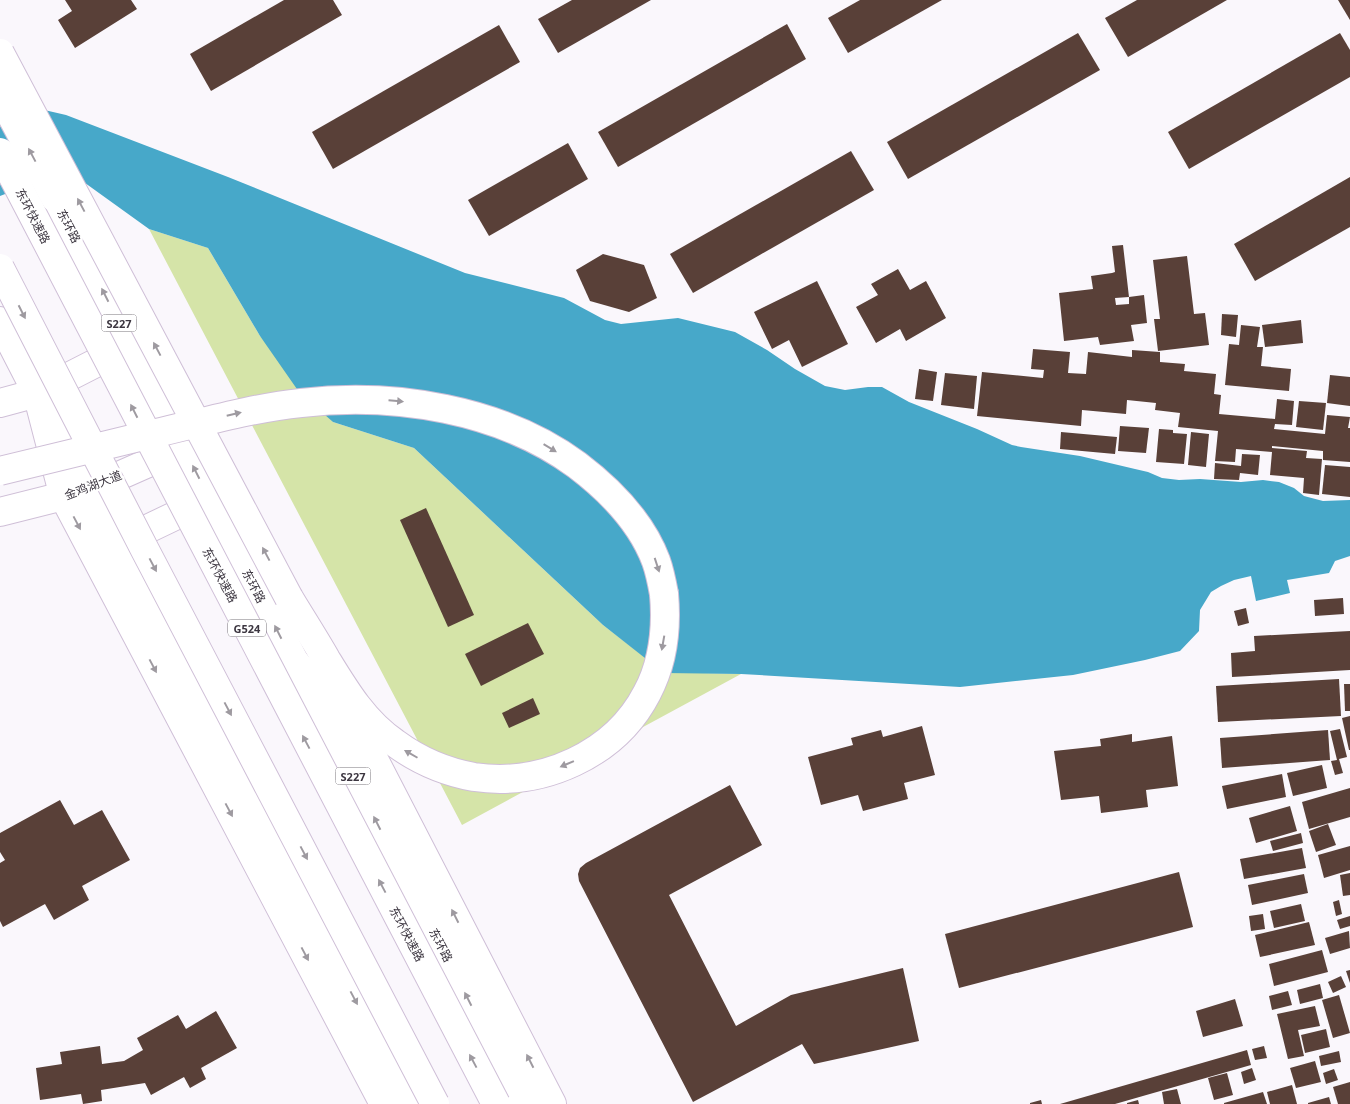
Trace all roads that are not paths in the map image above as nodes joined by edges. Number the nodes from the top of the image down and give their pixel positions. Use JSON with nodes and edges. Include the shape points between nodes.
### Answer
{"nodes":[{"id":1,"x":0,"y":53,"type":"edge"},
{"id":2,"x":1,"y":95,"type":"edge"},
{"id":3,"x":0,"y":152,"type":"edge"},
{"id":4,"x":0,"y":268,"type":"edge"},
{"id":5,"x":0,"y":321,"type":"edge"},
{"id":6,"x":130,"y":345,"type":"junction"},
{"id":7,"x":37,"y":393,"type":"junction"},
{"id":8,"x":0,"y":403,"type":"edge"},
{"id":9,"x":183,"y":447,"type":"junction"},
{"id":10,"x":0,"y":471,"type":"edge"},
{"id":11,"x":75,"y":494,"type":"junction"},
{"id":12,"x":210,"y":499,"type":"junction"},
{"id":13,"x":0,"y":512,"type":"edge"},
{"id":14,"x":115,"y":544,"type":"junction"},
{"id":15,"x":293,"y":660,"type":"junction"},
{"id":16,"x":384,"y":1104,"type":"edge"},
{"id":17,"x":410,"y":1104,"type":"edge"},
{"id":18,"x":435,"y":1104,"type":"edge"},
{"id":19,"x":496,"y":1104,"type":"edge"},
{"id":20,"x":523,"y":1104,"type":"edge"},
{"id":21,"x":552,"y":1104,"type":"edge"}],
"edges":[{"from":10,"to":1,"type":"main road","one_way":true,"bridge":true,"via":[[105,446],[171,429],[190,425],[200,422],[238,413],[301,402],[361,399],[409,402],[480,418],[528,436],[568,459],[625,509],[640,529],[657,563],[664,594],[665,621],[660,658],[647,694],[616,734],[603,746],[576,761],[536,775],[475,777],[446,769],[407,752],[373,725],[342,685],[284,589],[210,448],[200,431],[196,422]]},
{"from":6,"to":2,"type":"main road","name":"东环路","number":"S227","one_way":true,"bridge":true},
{"from":19,"to":3,"type":"main road","name":"东环快速路","number":"G524","one_way":true,"bridge":true},
{"from":4,"to":18,"type":"main road","one_way":true,"bridge":true},
{"from":5,"to":7,"type":"main road"},
{"from":6,"to":7,"type":"main road"},
{"from":6,"to":9,"type":"main road","name":"东环路","number":"S227"},
{"from":7,"to":8,"type":"main road"},
{"from":7,"to":11,"type":"main road"},
{"from":9,"to":11,"type":"main road","name":"金鸡湖大道"},
{"from":12,"to":9,"type":"main road","name":"东环路","number":"S227","one_way":true},
{"from":11,"to":13,"type":"main road","name":"金鸡湖大道"},
{"from":11,"to":14,"type":"main road"},
{"from":11,"to":16,"type":"main road","one_way":true},
{"from":12,"to":14,"type":"main road"},
{"from":15,"to":12,"type":"main road","name":"东环路","number":"S227","one_way":true},
{"from":14,"to":17,"type":"main road","one_way":true},
{"from":20,"to":15,"type":"main road","name":"东环路","number":"S227","one_way":true},
{"from":21,"to":15,"type":"main road","one_way":true,"via":[[366,744]]}]}
